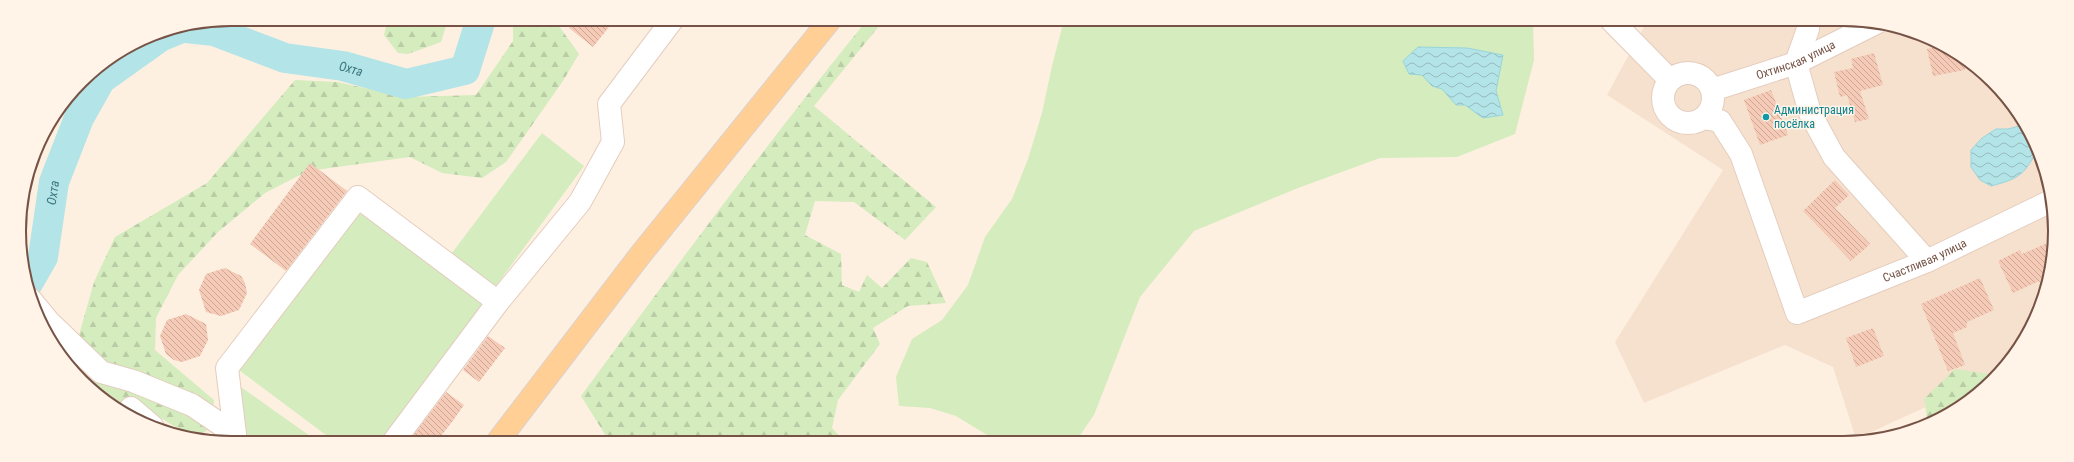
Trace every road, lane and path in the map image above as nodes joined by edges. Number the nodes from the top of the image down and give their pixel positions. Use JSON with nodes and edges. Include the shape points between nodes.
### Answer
{"nodes":[{"id":1,"x":668,"y":26,"type":"edge"},
{"id":2,"x":825,"y":26,"type":"edge"},
{"id":3,"x":1618,"y":26,"type":"edge"},
{"id":4,"x":1808,"y":26,"type":"edge"},
{"id":5,"x":1866,"y":27,"type":"edge"},
{"id":6,"x":1796,"y":63,"type":"junction"},
{"id":7,"x":1670,"y":80,"type":"junction"},
{"id":8,"x":1712,"y":90,"type":"junction"},
{"id":9,"x":1704,"y":118,"type":"junction"},
{"id":10,"x":2046,"y":204,"type":"edge"},
{"id":11,"x":1927,"y":261,"type":"junction"},
{"id":12,"x":498,"y":302,"type":"junction"},
{"id":13,"x":45,"y":318,"type":"edge"},
{"id":14,"x":130,"y":410,"type":"edge"},
{"id":15,"x":138,"y":414,"type":"edge"},
{"id":16,"x":231,"y":436,"type":"edge"},
{"id":17,"x":233,"y":436,"type":"edge"},
{"id":18,"x":398,"y":436,"type":"edge"},
{"id":19,"x":502,"y":436,"type":"edge"}],
"edges":[{"from":1,"to":12,"type":"street","via":[[609,104],[613,142],[580,202]]},
{"from":2,"to":19,"type":"main road","via":[[641,254]]},
{"from":3,"to":7,"type":"street"},
{"from":4,"to":6,"type":"street"},
{"from":5,"to":6,"type":"street","name":"Охтинская улица"},
{"from":6,"to":8,"type":"street","name":"Охтинская улица"},
{"from":6,"to":11,"type":"street","via":[[1810,113],[1834,157]]},
{"from":7,"to":8,"type":"street","via":[[1677,74],[1689,72],[1701,76],[1710,84]]},
{"from":7,"to":9,"type":"street","via":[[1662,94],[1663,106],[1670,117],[1680,123],[1693,123]]},
{"from":8,"to":9,"type":"street","via":[[1712,108]]},
{"from":9,"to":11,"type":"street","name":"Счастливая улица","via":[[1720,121],[1741,154],[1797,313]]},
{"from":10,"to":11,"type":"street","name":"Счастливая улица"},
{"from":12,"to":17,"type":"street","via":[[358,197],[227,368]]},
{"from":12,"to":18,"type":"street"},
{"from":13,"to":16,"type":"street","via":[[101,372],[133,381],[192,405]]},
{"from":14,"to":15,"type":"street","via":[[131,408]]}]}
